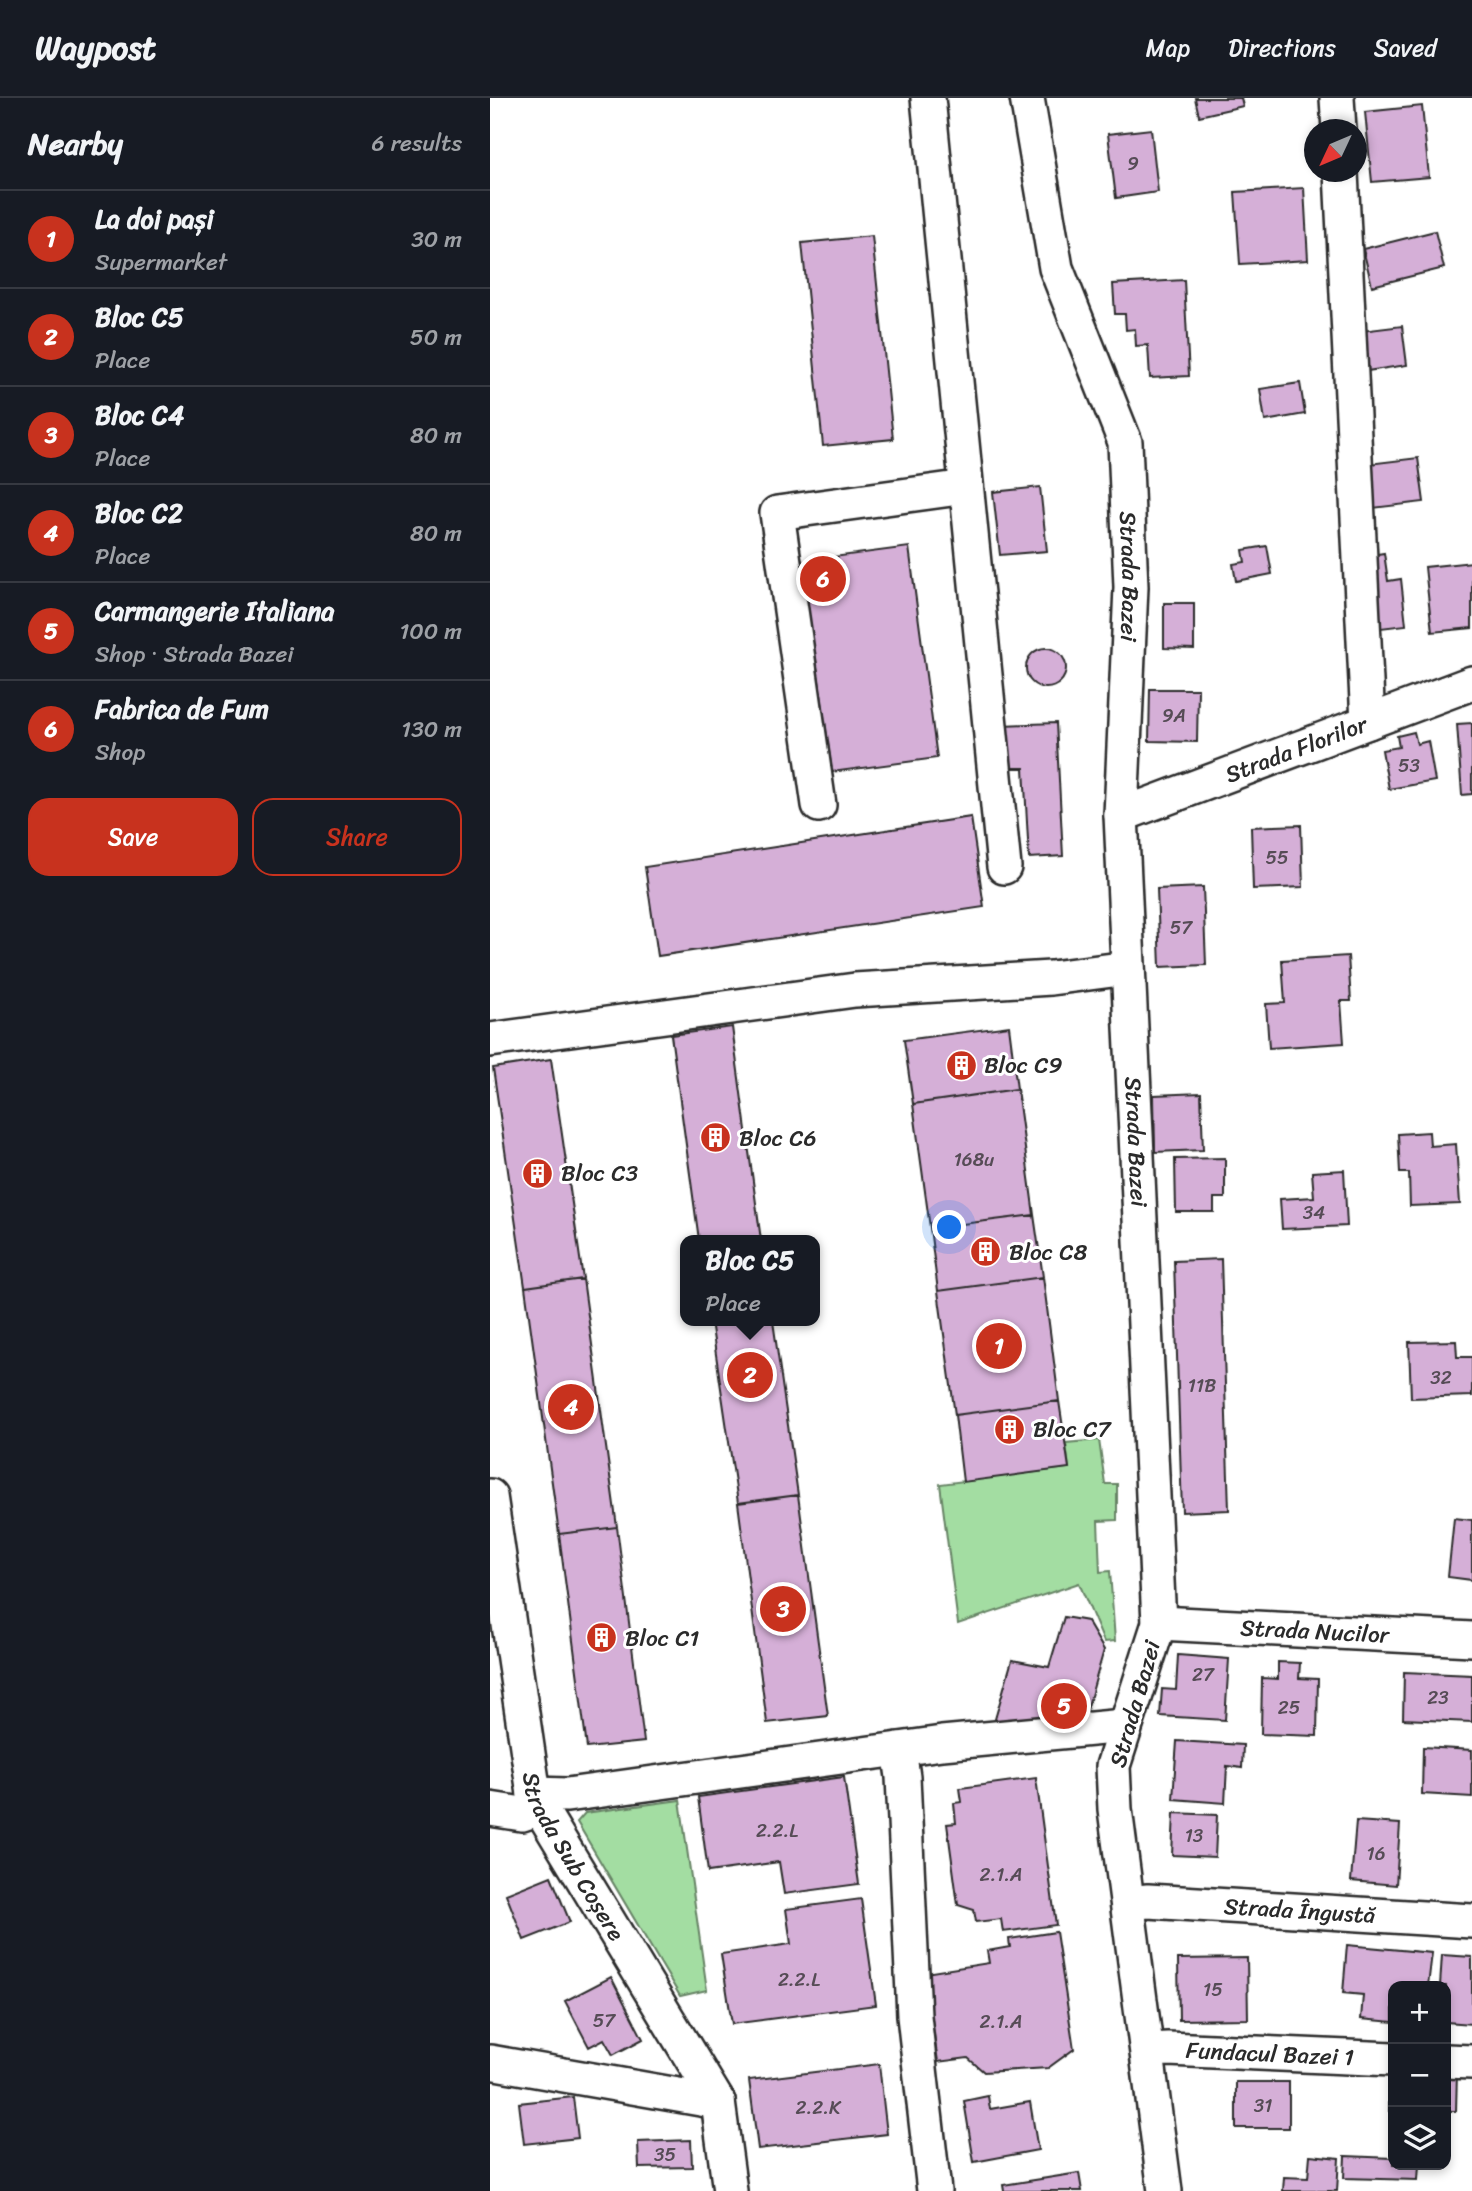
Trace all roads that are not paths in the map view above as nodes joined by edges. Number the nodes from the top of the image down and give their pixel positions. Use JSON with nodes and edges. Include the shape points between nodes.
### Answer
{"nodes":[{"id":1,"x":928,"y":98,"type":"edge"},
{"id":2,"x":1027,"y":98,"type":"edge"},
{"id":3,"x":1337,"y":98,"type":"edge"},
{"id":4,"x":1338,"y":119,"type":"edge"},
{"id":5,"x":1341,"y":182,"type":"edge"},
{"id":6,"x":966,"y":487,"type":"junction"},
{"id":7,"x":1472,"y":683,"type":"edge"},
{"id":8,"x":1368,"y":722,"type":"junction"},
{"id":9,"x":819,"y":805,"type":"dead end"},
{"id":10,"x":1121,"y":815,"type":"junction"},
{"id":11,"x":1004,"y":867,"type":"dead end"},
{"id":12,"x":1128,"y":968,"type":"junction"},
{"id":13,"x":490,"y":1040,"type":"edge"},
{"id":14,"x":490,"y":1496,"type":"edge"},
{"id":15,"x":1159,"y":1623,"type":"junction"},
{"id":16,"x":1472,"y":1639,"type":"edge"},
{"id":17,"x":1124,"y":1726,"type":"junction"},
{"id":18,"x":899,"y":1749,"type":"junction"},
{"id":19,"x":537,"y":1801,"type":"junction"},
{"id":20,"x":490,"y":1809,"type":"edge"},
{"id":21,"x":1128,"y":1903,"type":"junction"},
{"id":22,"x":1472,"y":1921,"type":"edge"},
{"id":23,"x":1148,"y":2050,"type":"junction"},
{"id":24,"x":1388,"y":2059,"type":"edge"},
{"id":25,"x":1451,"y":2061,"type":"edge"},
{"id":26,"x":490,"y":2062,"type":"edge"},
{"id":27,"x":1472,"y":2062,"type":"edge"},
{"id":28,"x":718,"y":2102,"type":"junction"},
{"id":29,"x":730,"y":2191,"type":"edge"},
{"id":30,"x":934,"y":2191,"type":"edge"},
{"id":31,"x":1165,"y":2191,"type":"edge"}],
"edges":[{"from":1,"to":6,"type":"street"},
{"from":2,"to":10,"type":"street","name":"Strada Bazei","via":[[1056,268],[1125,442],[1131,587]]},
{"from":3,"to":4,"type":"street"},
{"from":5,"to":8,"type":"street"},
{"from":6,"to":9,"type":"street","via":[[777,513]]},
{"from":6,"to":11,"type":"street"},
{"from":7,"to":8,"type":"street","name":"Strada Florilor"},
{"from":8,"to":10,"type":"street","name":"Strada Florilor"},
{"from":10,"to":12,"type":"street","name":"Strada Bazei"},
{"from":12,"to":13,"type":"street","via":[[1051,978],[855,990]]},
{"from":12,"to":15,"type":"street","name":"Strada Bazei"},
{"from":14,"to":19,"type":"street","name":"Strada Sub Coșere"},
{"from":15,"to":16,"type":"street","name":"Strada Nucilor"},
{"from":15,"to":17,"type":"street","name":"Strada Bazei"},
{"from":17,"to":18,"type":"street"},
{"from":17,"to":21,"type":"street","name":"Strada Bazei","via":[[1113,1766]]},
{"from":18,"to":19,"type":"street"},
{"from":18,"to":30,"type":"street","via":[[914,2017]]},
{"from":19,"to":20,"type":"street","via":[[522,1814]]},
{"from":19,"to":28,"type":"street","name":"Strada Sub Coșere"},
{"from":21,"to":22,"type":"street","name":"Strada Îngustă"},
{"from":21,"to":23,"type":"street","name":"Strada Bazei"},
{"from":23,"to":24,"type":"street","name":"Fundacul Bazei 1"},
{"from":23,"to":31,"type":"street","name":"Strada Bazei"},
{"from":25,"to":27,"type":"street"},
{"from":26,"to":28,"type":"street"},
{"from":28,"to":29,"type":"street","name":"Strada Sub Coșere"}]}
